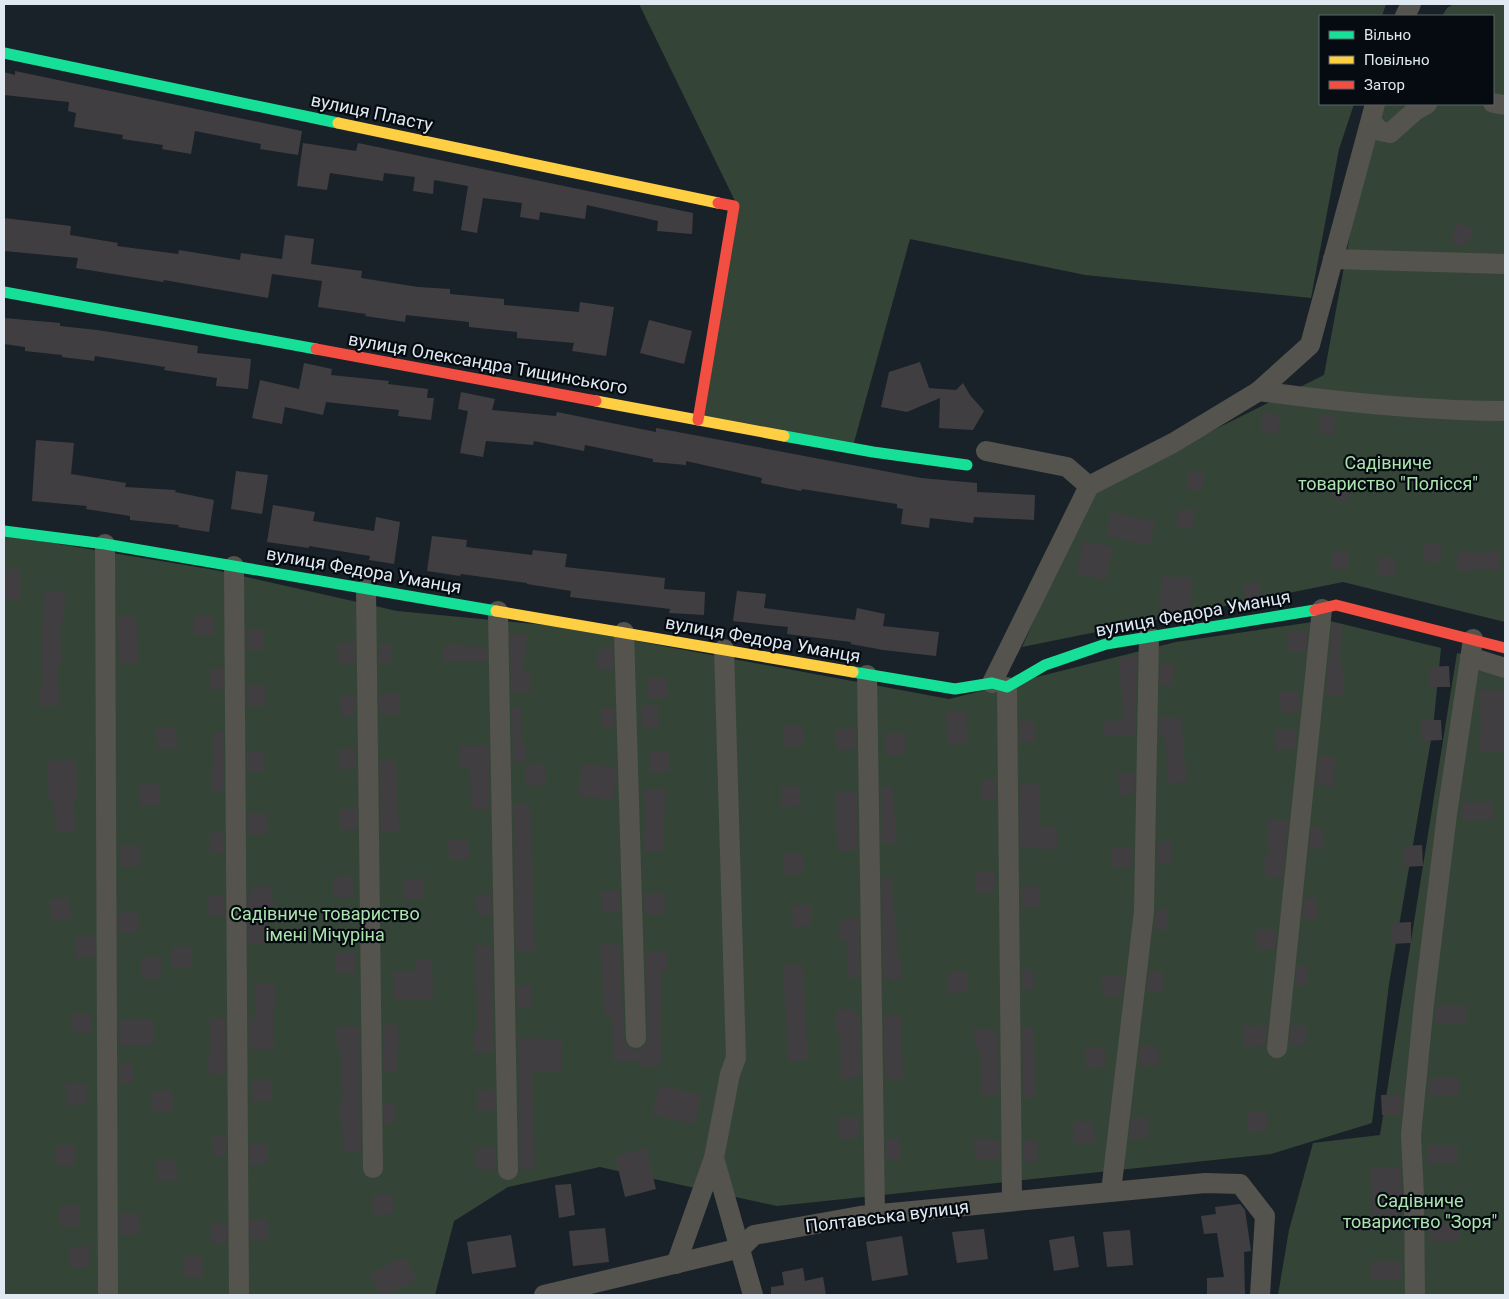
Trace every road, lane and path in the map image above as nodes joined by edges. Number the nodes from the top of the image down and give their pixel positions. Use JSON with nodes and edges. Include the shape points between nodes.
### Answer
{"nodes":[{"id":1,"x":4,"y":53,"type":"edge"},
{"id":2,"x":1425,"y":105,"type":"edge"},
{"id":3,"x":1373,"y":112,"type":"edge"},
{"id":4,"x":1333,"y":259,"type":"junction"},
{"id":5,"x":1505,"y":264,"type":"edge"},
{"id":6,"x":4,"y":292,"type":"edge"},
{"id":7,"x":1259,"y":391,"type":"junction"},
{"id":8,"x":1505,"y":411,"type":"edge"},
{"id":9,"x":698,"y":420,"type":"junction"},
{"id":10,"x":986,"y":451,"type":"dead end"},
{"id":11,"x":967,"y":465,"type":"dead end"},
{"id":12,"x":1089,"y":486,"type":"junction"},
{"id":13,"x":4,"y":531,"type":"edge"},
{"id":14,"x":105,"y":544,"type":"junction"},
{"id":15,"x":234,"y":566,"type":"junction"},
{"id":16,"x":366,"y":588,"type":"junction"},
{"id":17,"x":1322,"y":609,"type":"junction"},
{"id":18,"x":498,"y":611,"type":"junction"},
{"id":19,"x":624,"y":632,"type":"junction"},
{"id":20,"x":1148,"y":636,"type":"junction"},
{"id":21,"x":1471,"y":648,"type":"junction"},
{"id":22,"x":1505,"y":648,"type":"edge"},
{"id":23,"x":724,"y":649,"type":"junction"},
{"id":24,"x":1505,"y":668,"type":"edge"},
{"id":25,"x":867,"y":674,"type":"junction"},
{"id":26,"x":1000,"y":685,"type":"junction"},
{"id":27,"x":636,"y":1038,"type":"dead end"},
{"id":28,"x":1277,"y":1048,"type":"dead end"},
{"id":29,"x":714,"y":1158,"type":"junction"},
{"id":30,"x":373,"y":1168,"type":"dead end"},
{"id":31,"x":508,"y":1170,"type":"dead end"},
{"id":32,"x":1111,"y":1192,"type":"junction"},
{"id":33,"x":1012,"y":1201,"type":"junction"},
{"id":34,"x":875,"y":1214,"type":"junction"},
{"id":35,"x":741,"y":1248,"type":"junction"},
{"id":36,"x":676,"y":1264,"type":"junction"},
{"id":37,"x":108,"y":1295,"type":"edge"},
{"id":38,"x":239,"y":1295,"type":"edge"},
{"id":39,"x":544,"y":1295,"type":"edge"},
{"id":40,"x":753,"y":1295,"type":"edge"},
{"id":41,"x":1260,"y":1295,"type":"edge"},
{"id":42,"x":1415,"y":1295,"type":"edge"}],
"edges":[{"from":1,"to":9,"type":"street","name":"вулиця Пласту","via":[[734,206]]},
{"from":2,"to":3,"type":"street","via":[[1390,133],[1380,132]]},
{"from":3,"to":4,"type":"street"},
{"from":4,"to":5,"type":"street"},
{"from":4,"to":7,"type":"street","via":[[1310,345]]},
{"from":6,"to":9,"type":"street","name":"вулиця Олександра Тищинського"},
{"from":7,"to":8,"type":"street","via":[[1325,400]]},
{"from":7,"to":12,"type":"street","via":[[1174,443]]},
{"from":9,"to":11,"type":"street","name":"вулиця Олександра Тищинського","via":[[873,452]]},
{"from":10,"to":12,"type":"street","via":[[1067,467]]},
{"from":12,"to":26,"type":"street"},
{"from":13,"to":14,"type":"street","name":"вулиця Федора Уманця"},
{"from":14,"to":15,"type":"street","name":"вулиця Федора Уманця"},
{"from":14,"to":37,"type":"street"},
{"from":15,"to":16,"type":"street","name":"вулиця Федора Уманця"},
{"from":15,"to":38,"type":"street"},
{"from":16,"to":18,"type":"street","name":"вулиця Федора Уманця"},
{"from":16,"to":30,"type":"street"},
{"from":17,"to":20,"type":"street","name":"вулиця Федора Уманця"},
{"from":17,"to":21,"type":"street","name":"вулиця Федора Уманця","via":[[1336,606]]},
{"from":17,"to":28,"type":"street"},
{"from":18,"to":19,"type":"street","name":"вулиця Федора Уманця"},
{"from":18,"to":31,"type":"street"},
{"from":19,"to":23,"type":"street","name":"вулиця Федора Уманця"},
{"from":19,"to":27,"type":"street"},
{"from":20,"to":26,"type":"street","name":"вулиця Федора Уманця","via":[[1106,644]]},
{"from":20,"to":32,"type":"street","via":[[1144,912]]},
{"from":21,"to":22,"type":"street","name":"вулиця Федора Уманця"},
{"from":21,"to":24,"type":"street"},
{"from":21,"to":42,"type":"street","via":[[1445,832],[1411,1135]]},
{"from":23,"to":25,"type":"street","name":"вулиця Федора Уманця"},
{"from":23,"to":29,"type":"street","via":[[736,1058]]},
{"from":25,"to":26,"type":"street","name":"вулиця Федора Уманця","via":[[955,689]]},
{"from":25,"to":34,"type":"street"},
{"from":26,"to":33,"type":"street"},
{"from":29,"to":35,"type":"street"},
{"from":29,"to":36,"type":"street"},
{"from":32,"to":33,"type":"street","name":"Полтавська вулиця"},
{"from":32,"to":41,"type":"street","name":"Полтавська вулиця","via":[[1205,1183],[1240,1184],[1265,1216]]},
{"from":33,"to":34,"type":"street","name":"Полтавська вулиця"},
{"from":34,"to":35,"type":"street","name":"Полтавська вулиця","via":[[754,1235]]},
{"from":35,"to":36,"type":"street","name":"Полтавська вулиця"},
{"from":35,"to":40,"type":"street"},
{"from":36,"to":39,"type":"street","name":"Полтавська вулиця"}]}
